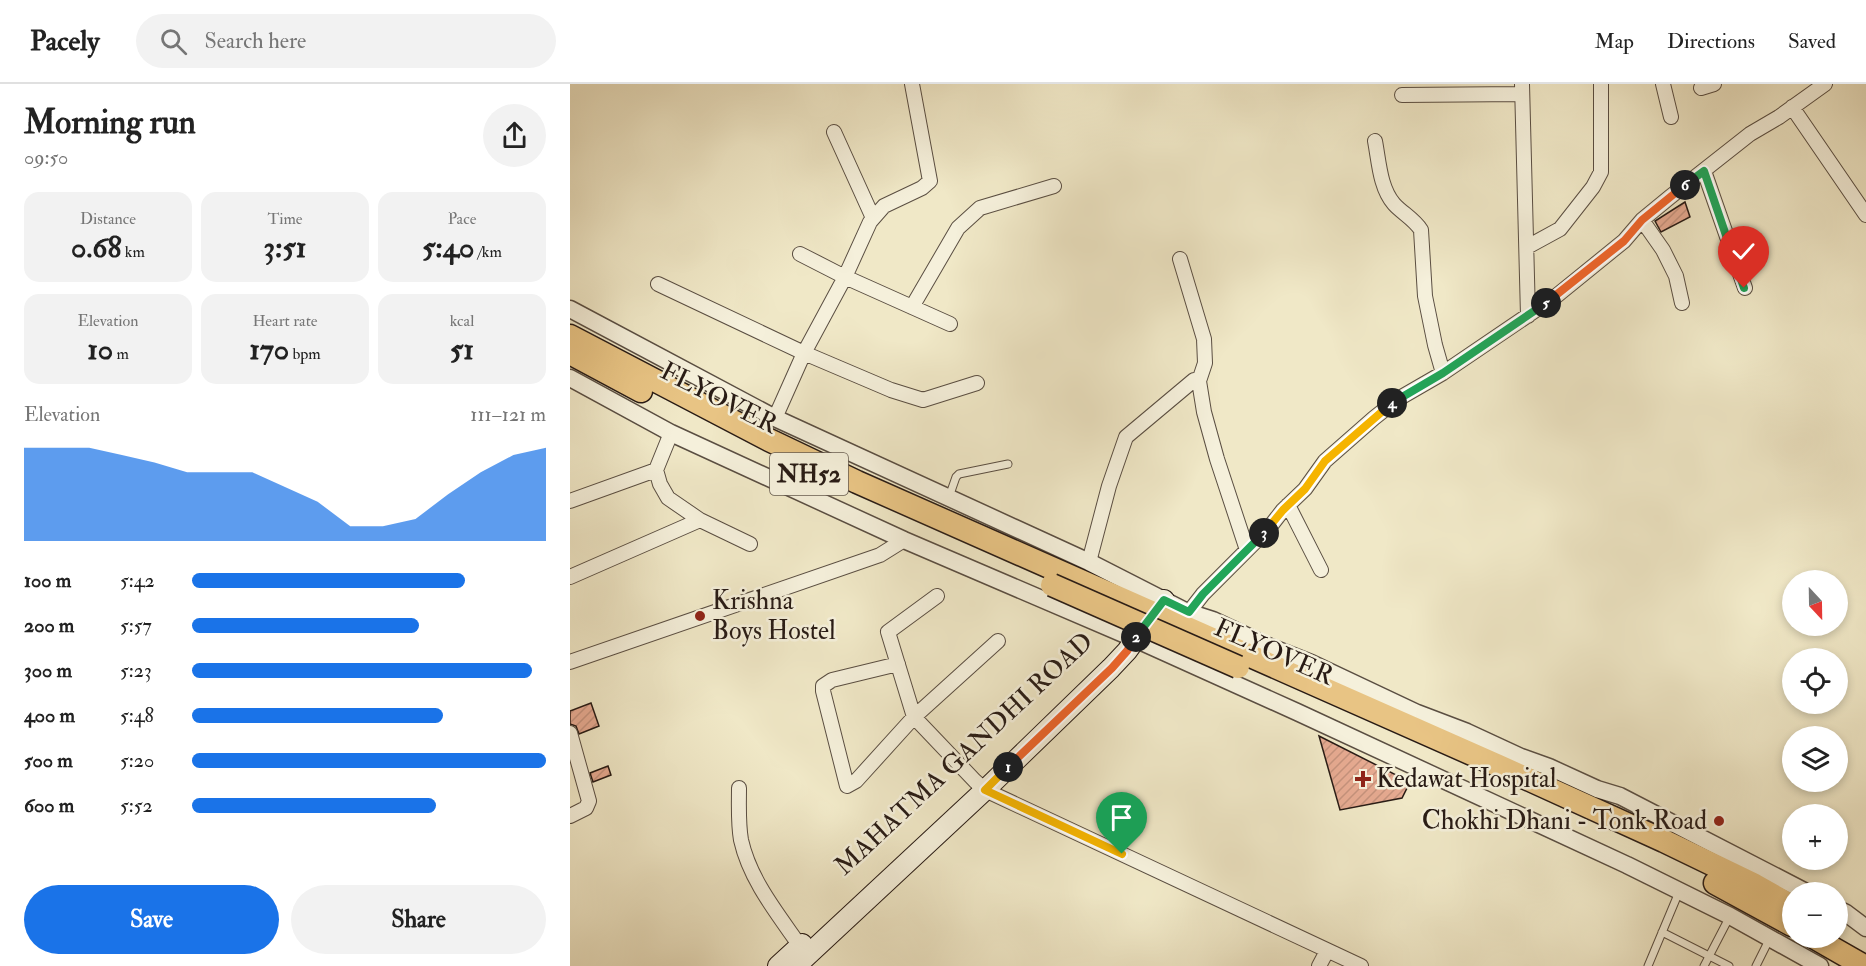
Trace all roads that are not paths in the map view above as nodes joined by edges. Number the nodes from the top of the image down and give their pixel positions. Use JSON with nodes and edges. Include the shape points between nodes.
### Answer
{"nodes":[{"id":1,"x":912,"y":84,"type":"edge"},
{"id":2,"x":1601,"y":84,"type":"edge"},
{"id":3,"x":1663,"y":84,"type":"edge"},
{"id":4,"x":1824,"y":84,"type":"edge"},
{"id":5,"x":1522,"y":89,"type":"edge"},
{"id":6,"x":1402,"y":95,"type":"dead end"},
{"id":7,"x":1792,"y":107,"type":"junction"},
{"id":8,"x":1671,"y":117,"type":"dead end"},
{"id":9,"x":834,"y":132,"type":"dead end"},
{"id":10,"x":1376,"y":141,"type":"dead end"},
{"id":11,"x":1704,"y":171,"type":"junction"},
{"id":12,"x":1054,"y":186,"type":"dead end"},
{"id":13,"x":1866,"y":215,"type":"edge"},
{"id":14,"x":873,"y":218,"type":"junction"},
{"id":15,"x":1642,"y":220,"type":"junction"},
{"id":16,"x":1527,"y":247,"type":"junction"},
{"id":17,"x":800,"y":254,"type":"dead end"},
{"id":18,"x":1180,"y":260,"type":"dead end"},
{"id":19,"x":845,"y":277,"type":"junction"},
{"id":20,"x":658,"y":285,"type":"dead end"},
{"id":21,"x":1744,"y":288,"type":"dead end"},
{"id":22,"x":1682,"y":303,"type":"dead end"},
{"id":23,"x":912,"y":307,"type":"junction"},
{"id":24,"x":570,"y":309,"type":"edge"},
{"id":25,"x":1528,"y":316,"type":"junction"},
{"id":26,"x":950,"y":324,"type":"dead end"},
{"id":27,"x":570,"y":336,"type":"edge"},
{"id":28,"x":570,"y":353,"type":"edge"},
{"id":29,"x":804,"y":353,"type":"junction"},
{"id":30,"x":1443,"y":373,"type":"junction"},
{"id":31,"x":570,"y":378,"type":"edge"},
{"id":32,"x":1199,"y":381,"type":"junction"},
{"id":33,"x":977,"y":383,"type":"dead end"},
{"id":34,"x":775,"y":418,"type":"junction"},
{"id":35,"x":671,"y":433,"type":"junction"},
{"id":36,"x":1008,"y":464,"type":"dead end"},
{"id":37,"x":656,"y":470,"type":"junction"},
{"id":38,"x":949,"y":498,"type":"junction"},
{"id":39,"x":570,"y":501,"type":"edge"},
{"id":40,"x":1288,"y":505,"type":"junction"},
{"id":41,"x":700,"y":520,"type":"junction"},
{"id":42,"x":904,"y":540,"type":"junction"},
{"id":43,"x":750,"y":544,"type":"dead end"},
{"id":44,"x":1247,"y":550,"type":"junction"},
{"id":45,"x":1089,"y":562,"type":"junction"},
{"id":46,"x":1321,"y":570,"type":"dead end"},
{"id":47,"x":570,"y":577,"type":"edge"},
{"id":48,"x":937,"y":596,"type":"dead end"},
{"id":49,"x":1160,"y":607,"type":"junction"},
{"id":50,"x":1189,"y":612,"type":"junction"},
{"id":51,"x":1135,"y":639,"type":"junction"},
{"id":52,"x":998,"y":641,"type":"dead end"},
{"id":53,"x":570,"y":662,"type":"edge"},
{"id":54,"x":898,"y":664,"type":"junction"},
{"id":55,"x":914,"y":717,"type":"junction"},
{"id":56,"x":570,"y":736,"type":"edge"},
{"id":57,"x":980,"y":785,"type":"junction"},
{"id":58,"x":739,"y":788,"type":"dead end"},
{"id":59,"x":570,"y":816,"type":"edge"},
{"id":60,"x":1787,"y":882,"type":"edge"},
{"id":61,"x":1679,"y":892,"type":"junction"},
{"id":62,"x":1782,"y":900,"type":"edge"},
{"id":63,"x":1848,"y":914,"type":"edge"},
{"id":64,"x":1730,"y":916,"type":"junction"},
{"id":65,"x":1782,"y":919,"type":"edge"},
{"id":66,"x":1866,"y":928,"type":"edge"},
{"id":67,"x":1662,"y":932,"type":"junction"},
{"id":68,"x":1770,"y":938,"type":"junction"},
{"id":69,"x":1848,"y":944,"type":"edge"},
{"id":70,"x":800,"y":946,"type":"junction"},
{"id":71,"x":1838,"y":948,"type":"edge"},
{"id":72,"x":1327,"y":951,"type":"junction"},
{"id":73,"x":1709,"y":956,"type":"junction"},
{"id":74,"x":1859,"y":957,"type":"edge"},
{"id":75,"x":778,"y":966,"type":"edge"},
{"id":76,"x":796,"y":966,"type":"edge"},
{"id":77,"x":1319,"y":966,"type":"edge"},
{"id":78,"x":1361,"y":966,"type":"edge"},
{"id":79,"x":1647,"y":966,"type":"edge"},
{"id":80,"x":1704,"y":966,"type":"edge"},
{"id":81,"x":1729,"y":966,"type":"edge"},
{"id":82,"x":1756,"y":966,"type":"edge"},
{"id":83,"x":1820,"y":966,"type":"edge"}],
"edges":[{"from":1,"to":14,"type":"street","via":[[930,181],[884,206]]},
{"from":2,"to":16,"type":"street","via":[[1601,172],[1560,229]]},
{"from":3,"to":8,"type":"street"},
{"from":4,"to":7,"type":"street"},
{"from":5,"to":6,"type":"street"},
{"from":5,"to":16,"type":"street"},
{"from":7,"to":11,"type":"street"},
{"from":7,"to":13,"type":"street"},
{"from":9,"to":14,"type":"street"},
{"from":10,"to":30,"type":"street","via":[[1388,196],[1421,230],[1425,296]]},
{"from":11,"to":15,"type":"street"},
{"from":11,"to":21,"type":"street"},
{"from":12,"to":23,"type":"street","via":[[980,208],[958,228]]},
{"from":14,"to":19,"type":"street"},
{"from":15,"to":22,"type":"street","via":[[1676,276]]},
{"from":15,"to":25,"type":"street","via":[[1624,241]]},
{"from":16,"to":25,"type":"street"},
{"from":17,"to":19,"type":"street"},
{"from":18,"to":32,"type":"street","via":[[1204,339],[1205,363]]},
{"from":19,"to":23,"type":"street"},
{"from":19,"to":29,"type":"street"},
{"from":20,"to":29,"type":"street"},
{"from":23,"to":26,"type":"street"},
{"from":24,"to":34,"type":"street"},
{"from":25,"to":30,"type":"street"},
{"from":27,"to":49,"type":"highway","number":"NH52","via":[[857,482]]},
{"from":28,"to":65,"type":"highway","name":"FLYOVER","number":"NH52","bridge":true,"via":[[775,459],[1555,808],[1738,894]]},
{"from":29,"to":33,"type":"street","via":[[884,388],[923,400]]},
{"from":29,"to":34,"type":"street"},
{"from":30,"to":40,"type":"street","via":[[1374,418],[1325,461]]},
{"from":31,"to":35,"type":"street"},
{"from":32,"to":44,"type":"street","via":[[1217,459]]},
{"from":32,"to":45,"type":"street","via":[[1187,384],[1126,438]]},
{"from":34,"to":38,"type":"street"},
{"from":35,"to":37,"type":"street"},
{"from":35,"to":42,"type":"street"},
{"from":36,"to":38,"type":"lane","via":[[960,474]]},
{"from":37,"to":39,"type":"street"},
{"from":37,"to":41,"type":"street","via":[[668,498]]},
{"from":38,"to":45,"type":"street"},
{"from":40,"to":44,"type":"street"},
{"from":40,"to":46,"type":"street"},
{"from":41,"to":43,"type":"street"},
{"from":41,"to":47,"type":"street"},
{"from":42,"to":51,"type":"street"},
{"from":42,"to":53,"type":"street","via":[[880,555]]},
{"from":44,"to":50,"type":"street"},
{"from":45,"to":49,"type":"street"},
{"from":48,"to":54,"type":"street","via":[[888,632]]},
{"from":49,"to":50,"type":"street"},
{"from":49,"to":51,"type":"main road","name":"MAHATMA GANDHI ROAD"},
{"from":49,"to":62,"type":"highway","number":"NH52","via":[[1664,841]]},
{"from":50,"to":60,"type":"street","via":[[1417,713],[1620,796]]},
{"from":51,"to":57,"type":"main road","name":"MAHATMA GANDHI ROAD","via":[[1112,668]]},
{"from":51,"to":61,"type":"street"},
{"from":52,"to":55,"type":"street"},
{"from":54,"to":55,"type":"street"},
{"from":54,"to":55,"type":"street","via":[[832,680],[823,686],[845,784],[853,784]]},
{"from":55,"to":57,"type":"street"},
{"from":56,"to":59,"type":"street","via":[[589,801],[586,808]]},
{"from":57,"to":70,"type":"main road","name":"MAHATMA GANDHI ROAD"},
{"from":57,"to":72,"type":"street"},
{"from":57,"to":76,"type":"main road","name":"MAHATMA GANDHI ROAD"},
{"from":58,"to":70,"type":"street","via":[[741,840],[752,871]]},
{"from":61,"to":64,"type":"street"},
{"from":61,"to":67,"type":"lane"},
{"from":63,"to":66,"type":"street"},
{"from":64,"to":68,"type":"street"},
{"from":64,"to":73,"type":"lane"},
{"from":67,"to":73,"type":"lane"},
{"from":67,"to":79,"type":"lane"},
{"from":68,"to":82,"type":"lane"},
{"from":68,"to":83,"type":"street"},
{"from":69,"to":74,"type":"highway"},
{"from":70,"to":75,"type":"main road","name":"MAHATMA GANDHI ROAD"},
{"from":71,"to":74,"type":"highway"},
{"from":72,"to":77,"type":"street"},
{"from":72,"to":78,"type":"street"},
{"from":73,"to":80,"type":"lane"},
{"from":73,"to":81,"type":"lane"}]}
